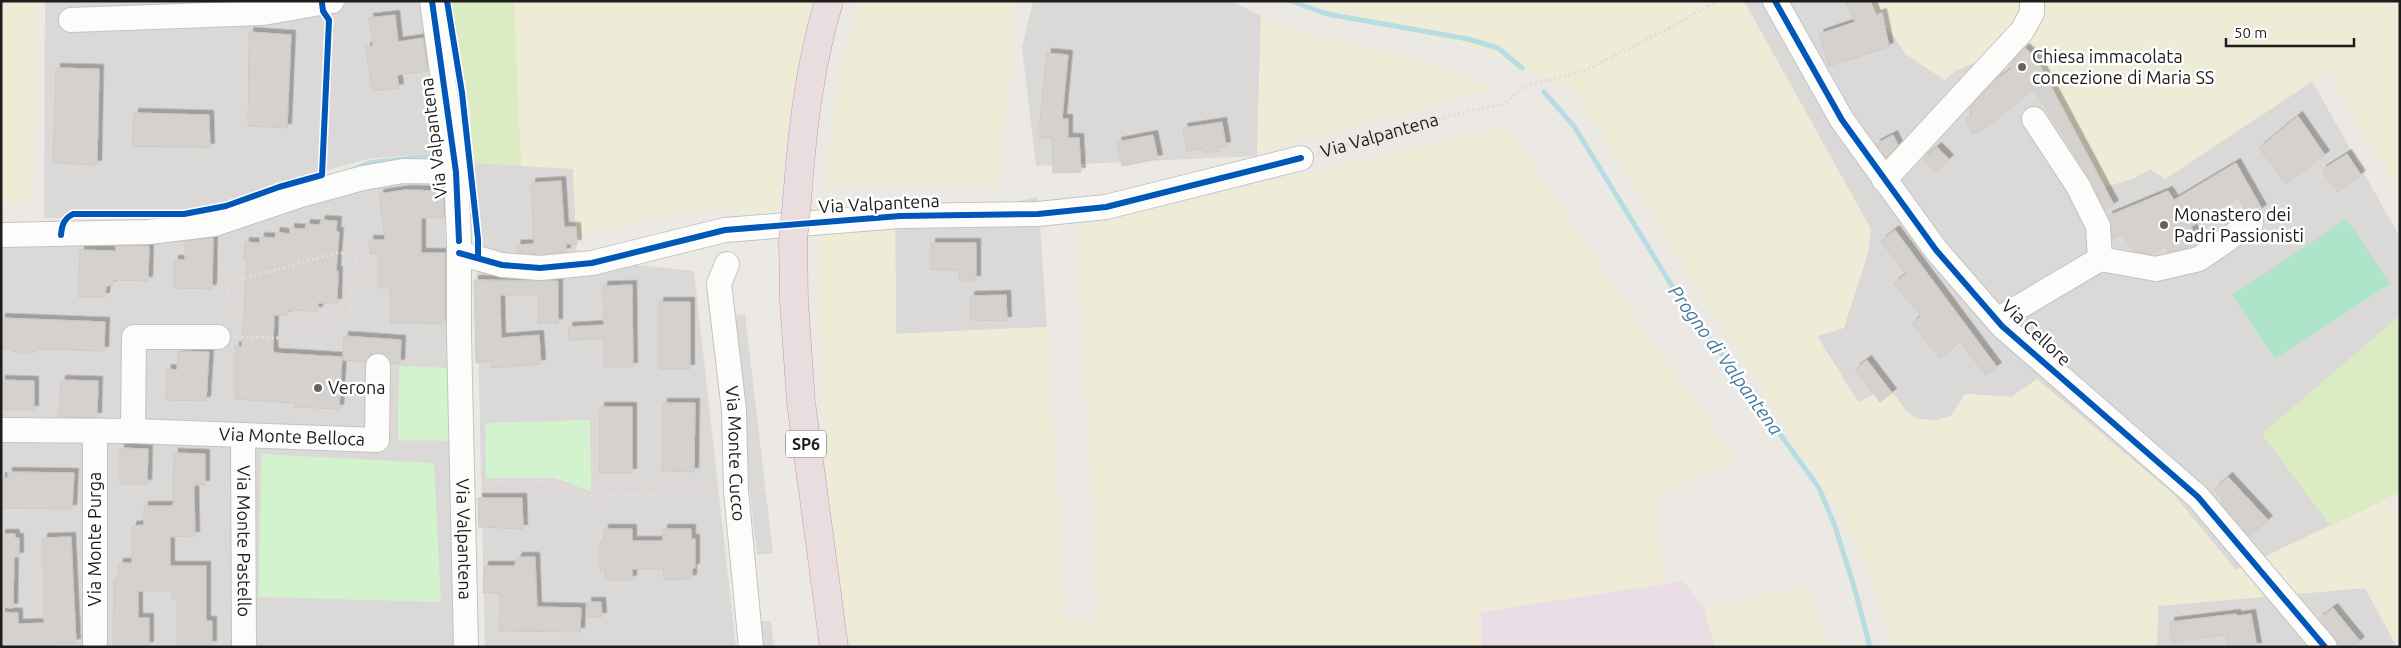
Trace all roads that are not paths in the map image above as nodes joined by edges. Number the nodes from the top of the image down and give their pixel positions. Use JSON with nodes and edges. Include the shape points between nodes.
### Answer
{"nodes":[{"id":1,"x":332,"y":1,"type":"edge"},
{"id":2,"x":432,"y":1,"type":"edge"},
{"id":3,"x":829,"y":1,"type":"edge"},
{"id":4,"x":1775,"y":1,"type":"edge"},
{"id":5,"x":2032,"y":1,"type":"edge"},
{"id":6,"x":71,"y":20,"type":"dead end"},
{"id":7,"x":2034,"y":119,"type":"dead end"},
{"id":8,"x":1301,"y":158,"type":"road end"},
{"id":9,"x":456,"y":172,"type":"junction"},
{"id":10,"x":1884,"y":180,"type":"junction"},
{"id":11,"x":2251,"y":224,"type":"dead end"},
{"id":12,"x":1,"y":235,"type":"edge"},
{"id":13,"x":459,"y":253,"type":"junction"},
{"id":14,"x":2100,"y":259,"type":"junction"},
{"id":15,"x":727,"y":264,"type":"dead end"},
{"id":16,"x":1997,"y":320,"type":"junction"},
{"id":17,"x":222,"y":337,"type":"road end"},
{"id":18,"x":378,"y":366,"type":"dead end"},
{"id":19,"x":1,"y":430,"type":"edge"},
{"id":20,"x":95,"y":431,"type":"junction"},
{"id":21,"x":133,"y":431,"type":"junction"},
{"id":22,"x":243,"y":435,"type":"junction"},
{"id":23,"x":94,"y":647,"type":"edge"},
{"id":24,"x":244,"y":647,"type":"edge"},
{"id":25,"x":466,"y":647,"type":"edge"},
{"id":26,"x":751,"y":647,"type":"edge"},
{"id":27,"x":834,"y":647,"type":"edge"},
{"id":28,"x":2325,"y":647,"type":"edge"}],
"edges":[{"from":1,"to":6,"type":"street","via":[[263,13]]},
{"from":2,"to":9,"type":"street","name":"Via Valpantena"},
{"from":3,"to":27,"type":"highway","number":"SP6","bridge":true,"via":[[803,120],[793,240],[800,402]]},
{"from":4,"to":10,"type":"street","name":"Via Cellore","via":[[1842,120]]},
{"from":5,"to":10,"type":"street","via":[[2032,13],[2022,30]]},
{"from":7,"to":14,"type":"street","via":[[2078,186],[2098,226]]},
{"from":8,"to":13,"type":"street","name":"Via Valpantena","via":[[1106,207],[1038,214],[891,216],[725,230],[592,263],[540,268],[502,265]]},
{"from":9,"to":12,"type":"street","name":"Via Valpantena","via":[[404,171],[363,178],[215,224],[149,232]]},
{"from":9,"to":13,"type":"street","name":"Via Valpantena"},
{"from":10,"to":16,"type":"street","name":"Via Cellore","via":[[1936,250]]},
{"from":11,"to":14,"type":"street","via":[[2198,259],[2156,270]]},
{"from":13,"to":25,"type":"street","name":"Via Valpantena"},
{"from":14,"to":16,"type":"street"},
{"from":15,"to":26,"type":"street","name":"Via Monte Cucco","via":[[719,284],[734,410],[736,491]]},
{"from":16,"to":28,"type":"street","name":"Via Cellore","via":[[2198,497]]},
{"from":17,"to":21,"type":"street","via":[[134,337]]},
{"from":18,"to":22,"type":"street","name":"Via Monte Belloca","via":[[377,440]]},
{"from":19,"to":20,"type":"street","name":"Via Monte Belloca"},
{"from":20,"to":21,"type":"street","name":"Via Monte Belloca"},
{"from":20,"to":23,"type":"street","name":"Via Monte Purga"},
{"from":21,"to":22,"type":"street","name":"Via Monte Belloca"},
{"from":22,"to":24,"type":"street","name":"Via Monte Pastello"}]}
